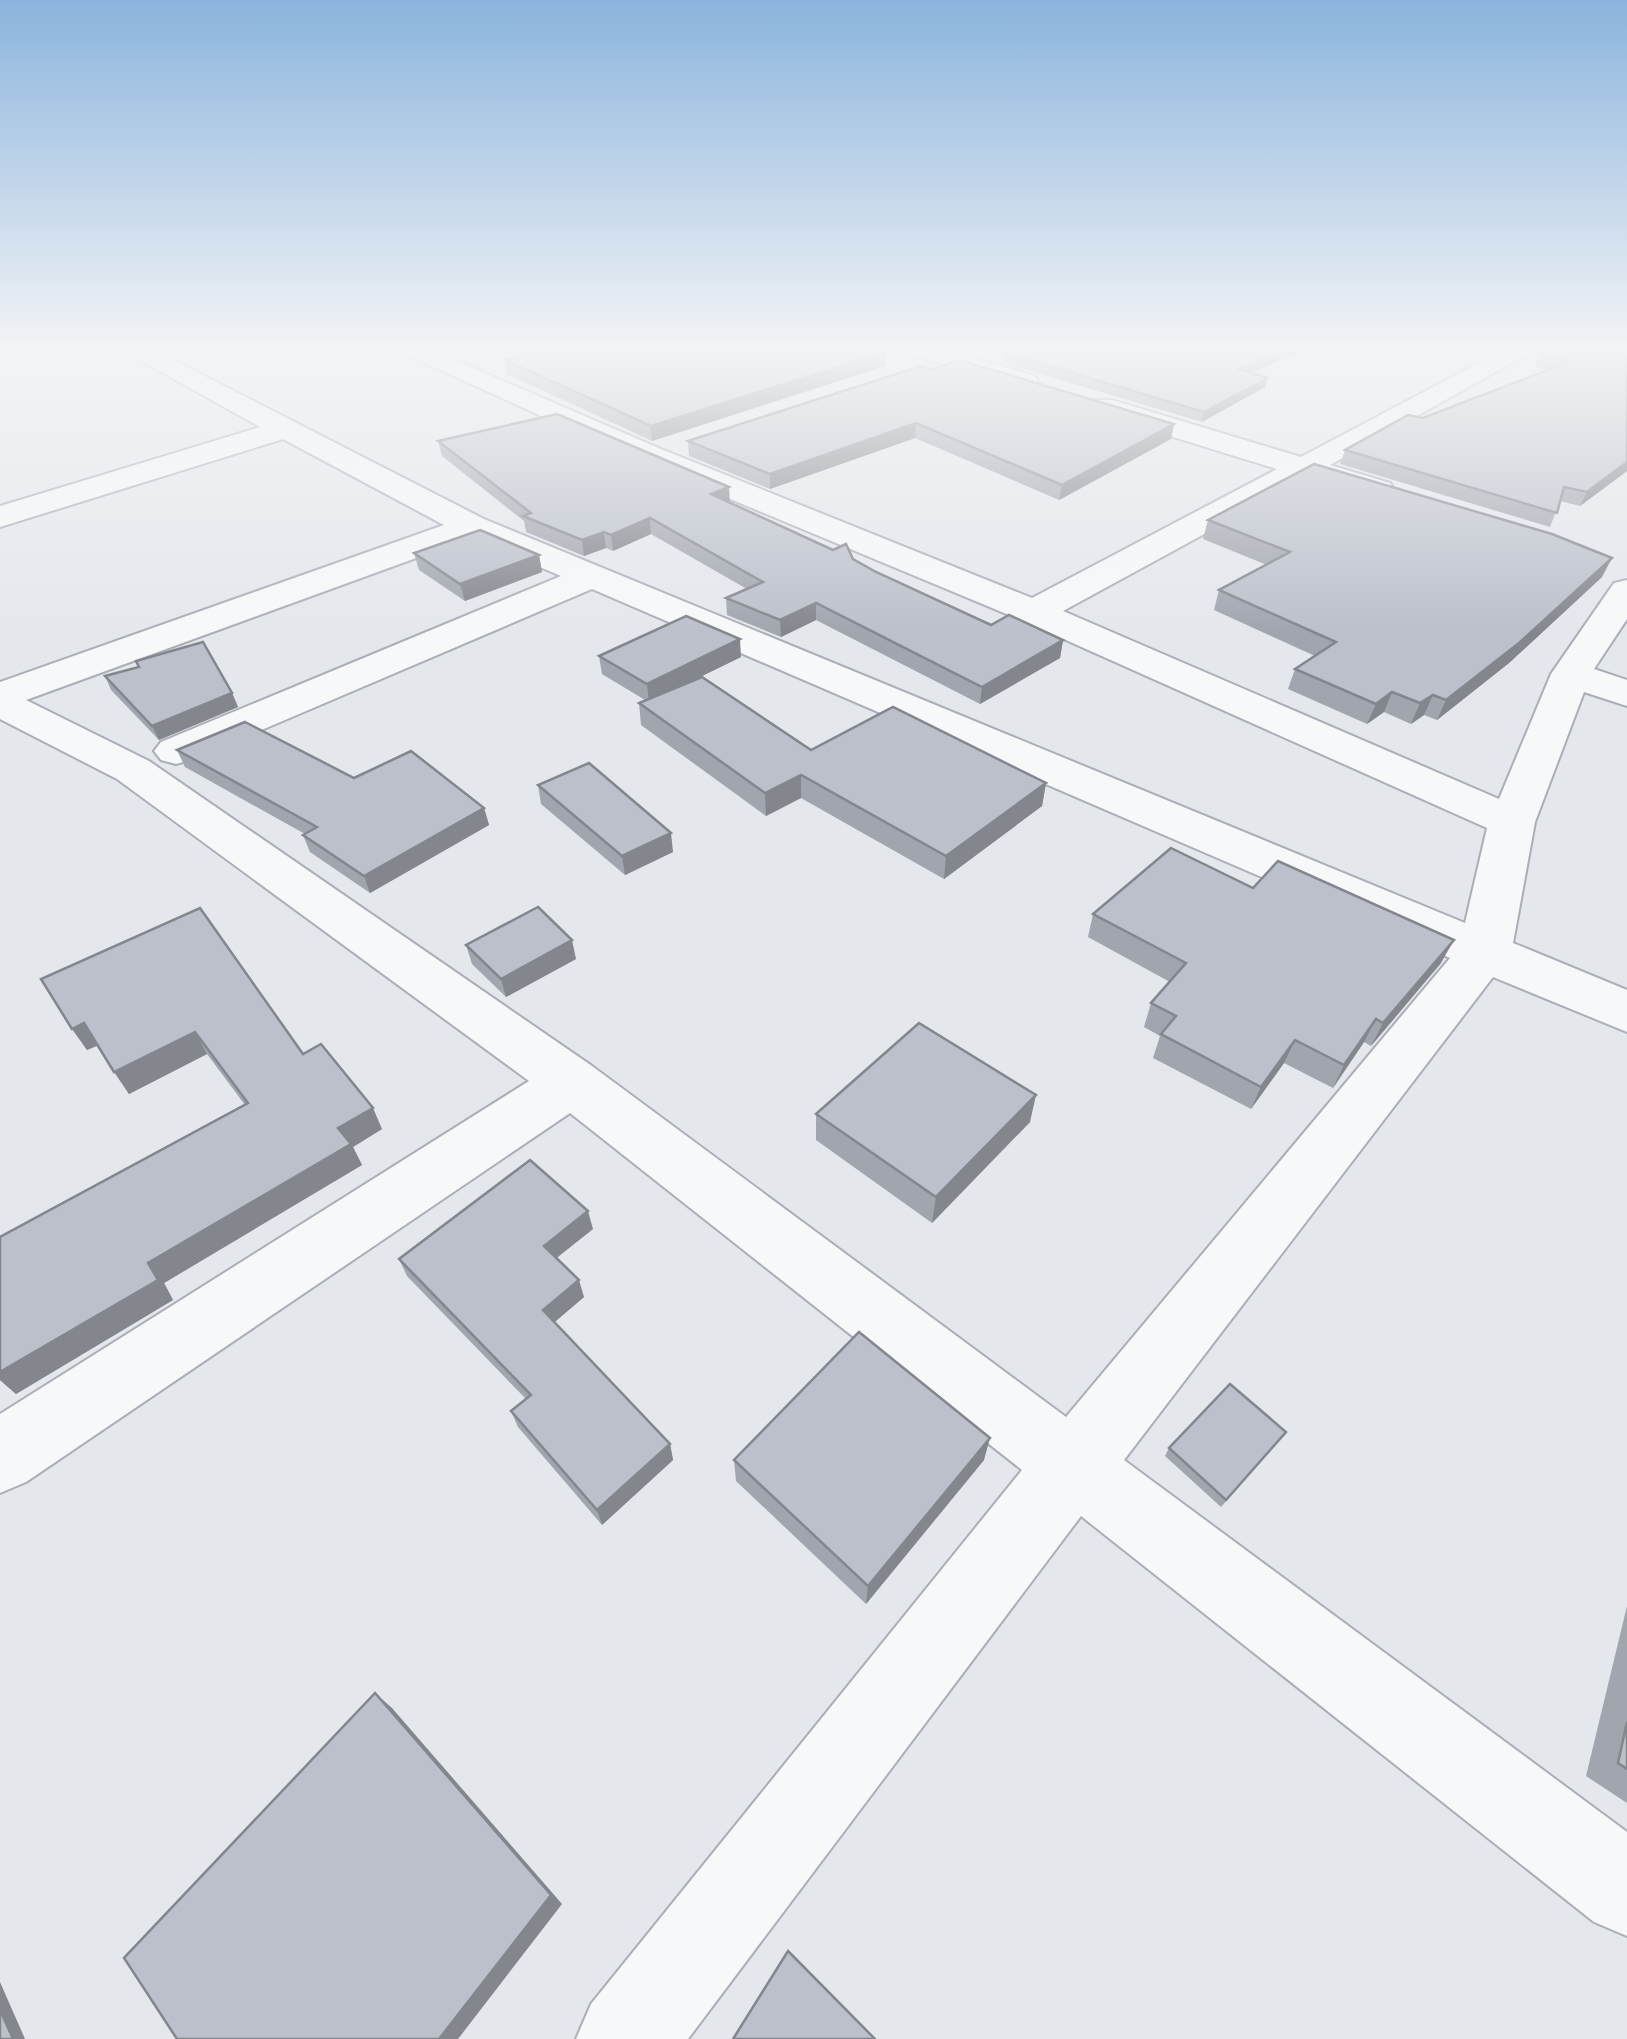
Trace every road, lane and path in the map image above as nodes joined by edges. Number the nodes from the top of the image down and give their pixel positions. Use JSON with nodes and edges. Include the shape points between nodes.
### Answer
{"nodes":[{"id":1,"x":235,"y":444,"type":"edge"},
{"id":2,"x":313,"y":444,"type":"edge"},
{"id":3,"x":623,"y":444,"type":"edge"},
{"id":4,"x":684,"y":444,"type":"edge"},
{"id":5,"x":1228,"y":444,"type":"edge"},
{"id":6,"x":1341,"y":444,"type":"edge"},
{"id":7,"x":650,"y":456,"type":"junction"},
{"id":8,"x":1299,"y":466,"type":"junction"},
{"id":9,"x":1408,"y":499,"type":"edge"},
{"id":10,"x":0,"y":517,"type":"edge"},
{"id":11,"x":472,"y":526,"type":"junction"},
{"id":12,"x":593,"y":576,"type":"junction"},
{"id":13,"x":1627,"y":590,"type":"edge"},
{"id":14,"x":1034,"y":612,"type":"junction"},
{"id":15,"x":1571,"y":674,"type":"junction"},
{"id":16,"x":1627,"y":694,"type":"edge"},
{"id":17,"x":0,"y":700,"type":"edge"},
{"id":18,"x":133,"y":770,"type":"junction"},
{"id":19,"x":1512,"y":822,"type":"junction"},
{"id":20,"x":1485,"y":952,"type":"junction"},
{"id":21,"x":1627,"y":1012,"type":"edge"},
{"id":22,"x":572,"y":1082,"type":"junction"},
{"id":23,"x":0,"y":1456,"type":"edge"},
{"id":24,"x":1073,"y":1466,"type":"junction"},
{"id":25,"x":1627,"y":1889,"type":"edge"},
{"id":26,"x":626,"y":2039,"type":"edge"}],
"edges":[{"from":1,"to":10,"type":"street"},
{"from":2,"to":11,"type":"street"},
{"from":3,"to":7,"type":"street"},
{"from":4,"to":7,"type":"street"},
{"from":5,"to":8,"type":"street"},
{"from":6,"to":8,"type":"street"},
{"from":7,"to":14,"type":"street"},
{"from":8,"to":9,"type":"street"},
{"from":8,"to":14,"type":"street"},
{"from":11,"to":12,"type":"street"},
{"from":11,"to":17,"type":"street"},
{"from":12,"to":18,"type":"street"},
{"from":12,"to":20,"type":"street"},
{"from":13,"to":15,"type":"street"},
{"from":14,"to":19,"type":"street"},
{"from":15,"to":16,"type":"street"},
{"from":15,"to":19,"type":"street"},
{"from":17,"to":18,"type":"street"},
{"from":18,"to":22,"type":"street"},
{"from":19,"to":20,"type":"street"},
{"from":20,"to":21,"type":"street"},
{"from":20,"to":24,"type":"street"},
{"from":22,"to":23,"type":"street"},
{"from":22,"to":24,"type":"street"},
{"from":24,"to":25,"type":"street"},
{"from":24,"to":26,"type":"street"}]}
